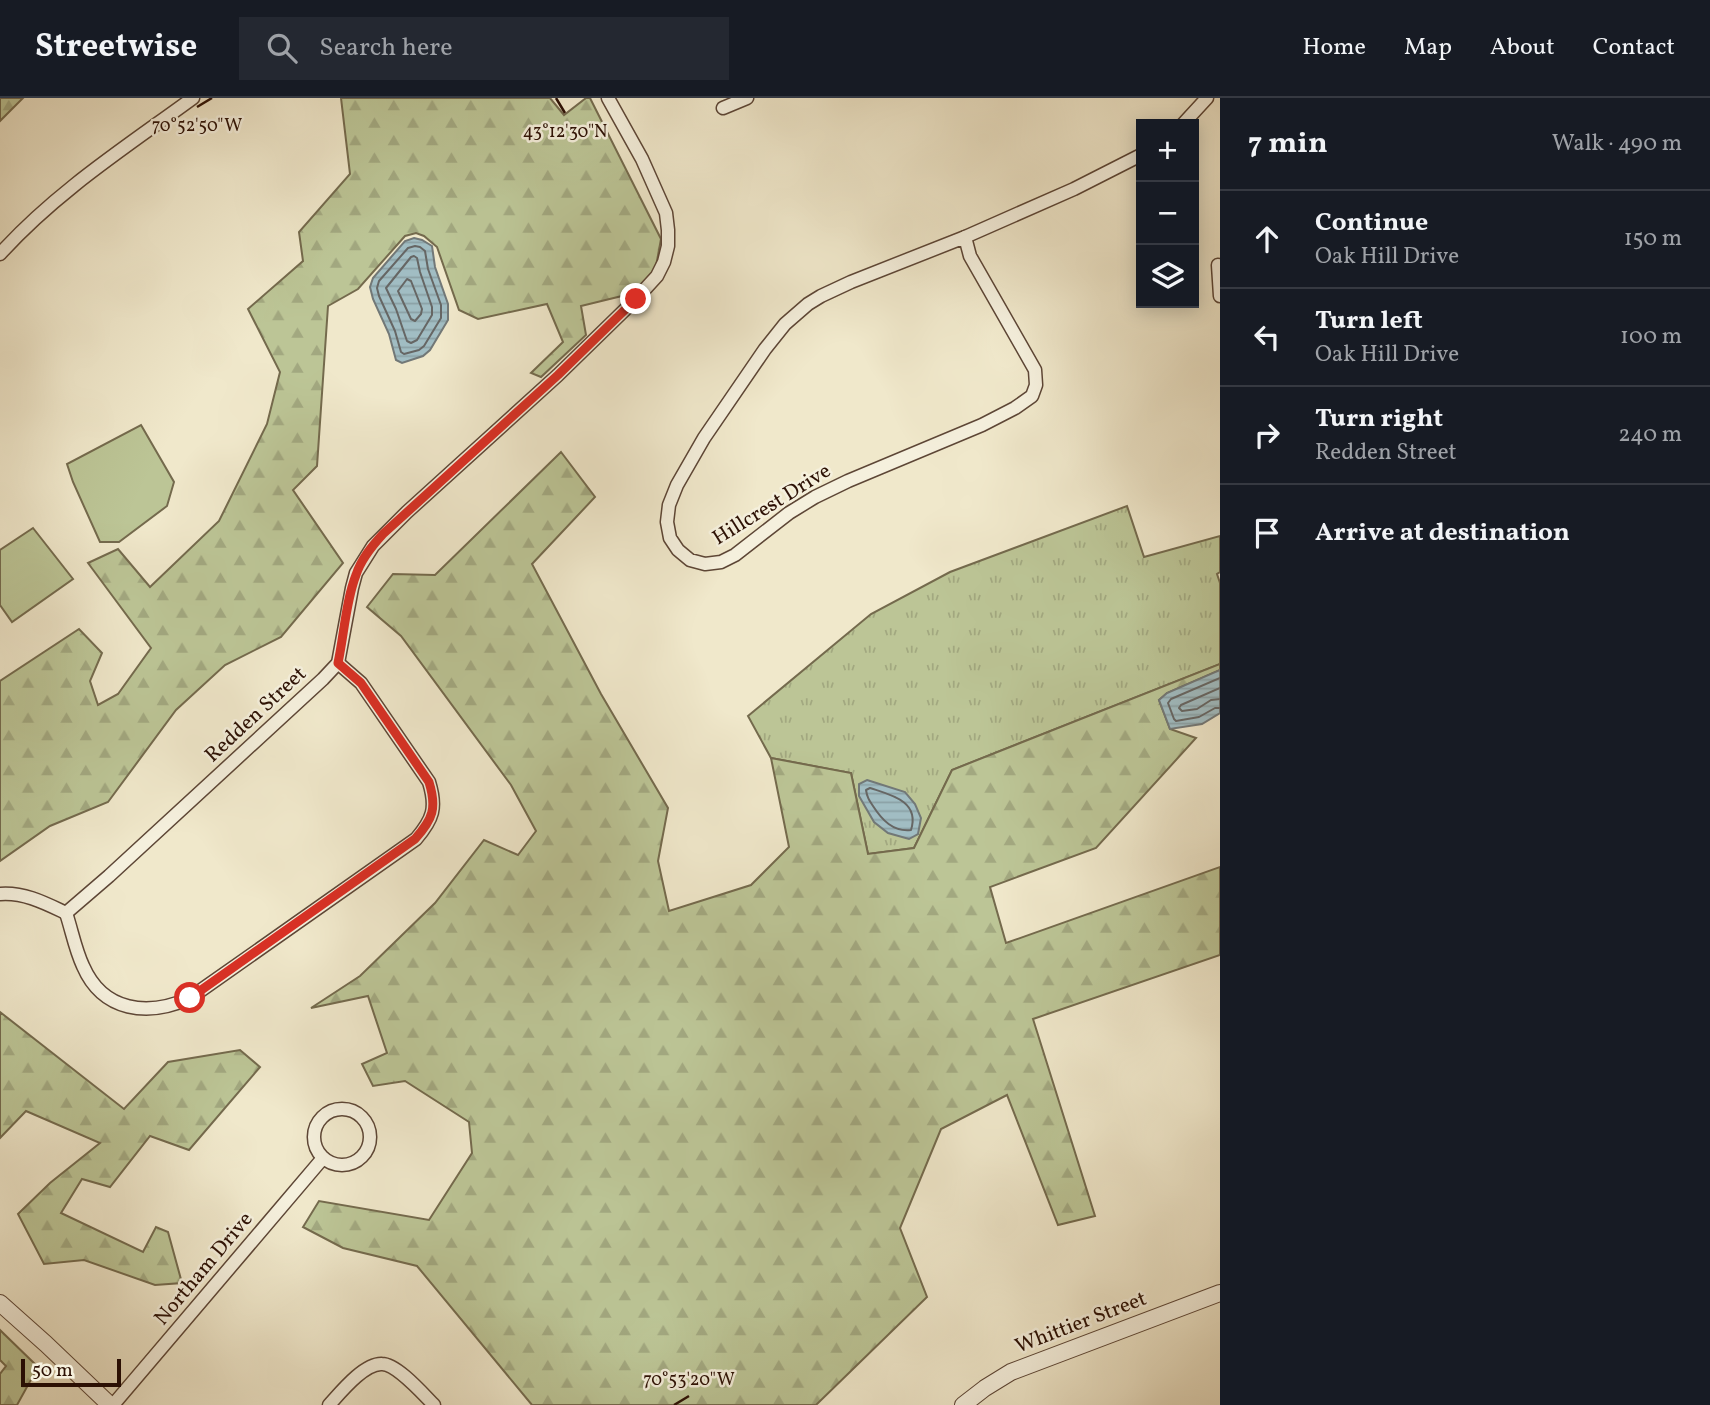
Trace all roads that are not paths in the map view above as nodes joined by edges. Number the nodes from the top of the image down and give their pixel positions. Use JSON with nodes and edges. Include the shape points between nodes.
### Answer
{"nodes":[{"id":1,"x":193,"y":98,"type":"edge"},
{"id":2,"x":608,"y":98,"type":"edge"},
{"id":3,"x":747,"y":98,"type":"edge"},
{"id":4,"x":1207,"y":98,"type":"edge"},
{"id":5,"x":723,"y":108,"type":"dead end"},
{"id":6,"x":1188,"y":119,"type":"edge"},
{"id":7,"x":1136,"y":158,"type":"edge"},
{"id":8,"x":965,"y":237,"type":"junction"},
{"id":9,"x":0,"y":254,"type":"edge"},
{"id":10,"x":1218,"y":265,"type":"dead end"},
{"id":11,"x":1220,"y":296,"type":"edge"},
{"id":12,"x":338,"y":663,"type":"junction"},
{"id":13,"x":0,"y":894,"type":"edge"},
{"id":14,"x":66,"y":913,"type":"junction"},
{"id":15,"x":323,"y":1158,"type":"junction"},
{"id":16,"x":1220,"y":1293,"type":"edge"},
{"id":17,"x":0,"y":1303,"type":"edge"},
{"id":18,"x":111,"y":1405,"type":"edge"},
{"id":19,"x":329,"y":1405,"type":"edge"},
{"id":20,"x":434,"y":1405,"type":"edge"},
{"id":21,"x":963,"y":1405,"type":"edge"}],
"edges":[{"from":1,"to":9,"type":"street","via":[[73,185]]},
{"from":2,"to":12,"type":"street","name":"Redden Street","via":[[666,214],[664,262],[636,299],[373,546],[356,573]]},
{"from":3,"to":5,"type":"street"},
{"from":4,"to":6,"type":"street"},
{"from":7,"to":8,"type":"street","name":"Hillcrest Drive"},
{"from":8,"to":8,"type":"street","name":"Hillcrest Drive","via":[[821,296],[785,324],[704,438],[677,485],[667,522],[677,550],[705,564],[721,562],[815,497],[982,425],[1032,396],[1035,370],[970,256]]},
{"from":10,"to":11,"type":"street"},
{"from":12,"to":14,"type":"street","name":"Redden Street"},
{"from":12,"to":14,"type":"street","via":[[361,683],[429,782],[433,813],[415,839],[190,998],[150,1010],[115,1002],[91,982]]},
{"from":13,"to":14,"type":"street","via":[[24,895]]},
{"from":15,"to":15,"type":"street","via":[[340,1165],[365,1154],[369,1127],[357,1112],[339,1108],[316,1124],[314,1142]]},
{"from":15,"to":18,"type":"street","name":"Northam Drive"},
{"from":16,"to":21,"type":"street","name":"Whittier Street","via":[[1011,1372]]},
{"from":17,"to":18,"type":"street"},
{"from":19,"to":20,"type":"street","via":[[359,1375],[383,1363],[395,1368]]}]}
